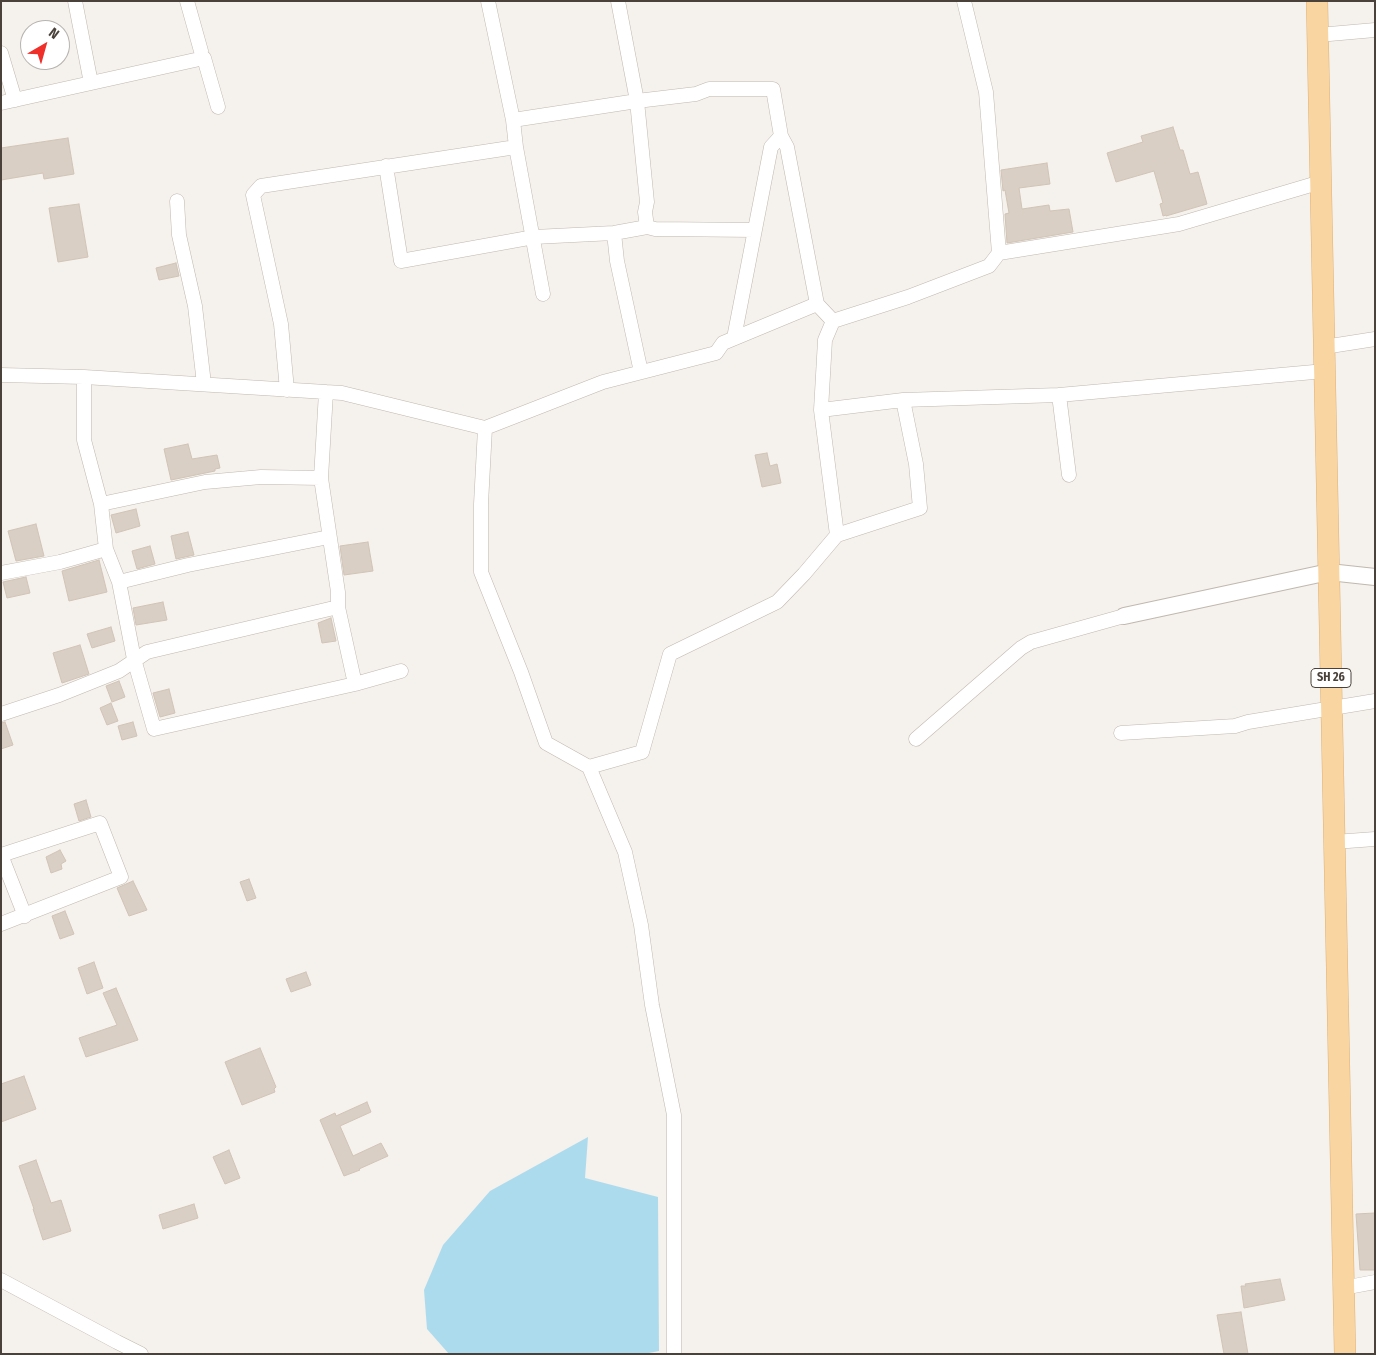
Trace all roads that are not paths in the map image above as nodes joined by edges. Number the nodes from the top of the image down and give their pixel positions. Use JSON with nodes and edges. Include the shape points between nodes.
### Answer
{"nodes":[{"id":1,"x":75,"y":1,"type":"edge"},
{"id":2,"x":187,"y":1,"type":"edge"},
{"id":3,"x":488,"y":1,"type":"edge"},
{"id":4,"x":618,"y":1,"type":"edge"},
{"id":5,"x":964,"y":1,"type":"edge"},
{"id":6,"x":1317,"y":1,"type":"edge"},
{"id":7,"x":1375,"y":30,"type":"edge"},
{"id":8,"x":1318,"y":35,"type":"junction"},
{"id":9,"x":201,"y":51,"type":"dead end"},
{"id":10,"x":1,"y":53,"type":"edge"},
{"id":11,"x":91,"y":83,"type":"junction"},
{"id":12,"x":15,"y":100,"type":"junction"},
{"id":13,"x":637,"y":101,"type":"junction"},
{"id":14,"x":1,"y":103,"type":"edge"},
{"id":15,"x":218,"y":108,"type":"dead end"},
{"id":16,"x":513,"y":120,"type":"junction"},
{"id":17,"x":781,"y":136,"type":"junction"},
{"id":18,"x":516,"y":147,"type":"junction"},
{"id":19,"x":386,"y":166,"type":"junction"},
{"id":20,"x":1321,"y":182,"type":"junction"},
{"id":21,"x":177,"y":201,"type":"dead end"},
{"id":22,"x":647,"y":226,"type":"junction"},
{"id":23,"x":755,"y":230,"type":"junction"},
{"id":24,"x":614,"y":233,"type":"junction"},
{"id":25,"x":534,"y":237,"type":"junction"},
{"id":26,"x":999,"y":253,"type":"junction"},
{"id":27,"x":543,"y":294,"type":"dead end"},
{"id":28,"x":817,"y":304,"type":"junction"},
{"id":29,"x":833,"y":321,"type":"junction"},
{"id":30,"x":734,"y":338,"type":"junction"},
{"id":31,"x":1375,"y":340,"type":"edge"},
{"id":32,"x":1324,"y":347,"type":"junction"},
{"id":33,"x":1325,"y":371,"type":"junction"},
{"id":34,"x":641,"y":372,"type":"junction"},
{"id":35,"x":1,"y":374,"type":"edge"},
{"id":36,"x":84,"y":377,"type":"junction"},
{"id":37,"x":204,"y":384,"type":"junction"},
{"id":38,"x":287,"y":390,"type":"junction"},
{"id":39,"x":326,"y":392,"type":"junction"},
{"id":40,"x":1059,"y":395,"type":"junction"},
{"id":41,"x":903,"y":400,"type":"junction"},
{"id":42,"x":821,"y":410,"type":"junction"},
{"id":43,"x":485,"y":428,"type":"junction"},
{"id":44,"x":1069,"y":475,"type":"dead end"},
{"id":45,"x":321,"y":478,"type":"junction"},
{"id":46,"x":101,"y":504,"type":"junction"},
{"id":47,"x":837,"y":535,"type":"junction"},
{"id":48,"x":329,"y":537,"type":"junction"},
{"id":49,"x":106,"y":549,"type":"junction"},
{"id":50,"x":1329,"y":572,"type":"junction"},
{"id":51,"x":1,"y":573,"type":"edge"},
{"id":52,"x":1375,"y":577,"type":"edge"},
{"id":53,"x":119,"y":582,"type":"junction"},
{"id":54,"x":338,"y":607,"type":"junction"},
{"id":55,"x":1124,"y":616,"type":"joint"},
{"id":56,"x":134,"y":659,"type":"junction"},
{"id":57,"x":401,"y":671,"type":"dead end"},
{"id":58,"x":355,"y":684,"type":"junction"},
{"id":59,"x":1375,"y":701,"type":"edge"},
{"id":60,"x":1332,"y":709,"type":"junction"},
{"id":61,"x":1,"y":714,"type":"edge"},
{"id":62,"x":1121,"y":733,"type":"dead end"},
{"id":63,"x":916,"y":740,"type":"dead end"},
{"id":64,"x":589,"y":767,"type":"junction"},
{"id":65,"x":1375,"y":839,"type":"edge"},
{"id":66,"x":1334,"y":842,"type":"junction"},
{"id":67,"x":1,"y":855,"type":"edge"},
{"id":68,"x":25,"y":916,"type":"junction"},
{"id":69,"x":1,"y":924,"type":"edge"},
{"id":70,"x":1,"y":1280,"type":"edge"},
{"id":71,"x":1375,"y":1282,"type":"edge"},
{"id":72,"x":1343,"y":1288,"type":"junction"},
{"id":73,"x":141,"y":1354,"type":"edge"},
{"id":74,"x":674,"y":1354,"type":"edge"},
{"id":75,"x":1345,"y":1354,"type":"edge"}],
"edges":[{"from":1,"to":11,"type":"street"},
{"from":2,"to":9,"type":"street"},
{"from":3,"to":16,"type":"street"},
{"from":4,"to":13,"type":"street"},
{"from":5,"to":26,"type":"street","via":[[986,92]]},
{"from":6,"to":8,"type":"main road","number":"SH 26"},
{"from":7,"to":8,"type":"street"},
{"from":8,"to":20,"type":"main road","number":"SH 26"},
{"from":10,"to":12,"type":"street"},
{"from":11,"to":12,"type":"street"},
{"from":11,"to":15,"type":"street","via":[[204,58]]},
{"from":12,"to":14,"type":"street"},
{"from":13,"to":16,"type":"street"},
{"from":13,"to":17,"type":"street","via":[[696,94],[709,89],[773,89]]},
{"from":13,"to":22,"type":"street"},
{"from":16,"to":18,"type":"street"},
{"from":17,"to":23,"type":"street","via":[[771,147]]},
{"from":17,"to":28,"type":"street","via":[[787,148]]},
{"from":18,"to":19,"type":"street"},
{"from":18,"to":25,"type":"street"},
{"from":19,"to":25,"type":"street","via":[[401,261]]},
{"from":19,"to":38,"type":"street","via":[[261,186],[254,196],[281,324]]},
{"from":20,"to":26,"type":"street","via":[[1180,224]]},
{"from":20,"to":32,"type":"main road","number":"SH 26"},
{"from":21,"to":37,"type":"street","via":[[179,235],[195,306]]},
{"from":22,"to":23,"type":"street","via":[[655,229]]},
{"from":22,"to":24,"type":"street"},
{"from":23,"to":30,"type":"street"},
{"from":24,"to":25,"type":"street"},
{"from":24,"to":34,"type":"street"},
{"from":25,"to":27,"type":"street"},
{"from":26,"to":29,"type":"street","via":[[989,266]]},
{"from":28,"to":29,"type":"street"},
{"from":28,"to":30,"type":"street"},
{"from":29,"to":42,"type":"street","via":[[825,340]]},
{"from":30,"to":34,"type":"street","via":[[723,343],[716,353]]},
{"from":31,"to":32,"type":"street"},
{"from":32,"to":33,"type":"main road","number":"SH 26"},
{"from":33,"to":40,"type":"street"},
{"from":33,"to":50,"type":"main road","number":"SH 26"},
{"from":34,"to":43,"type":"street","via":[[603,382]]},
{"from":35,"to":36,"type":"street"},
{"from":36,"to":37,"type":"street"},
{"from":36,"to":46,"type":"street","via":[[84,440]]},
{"from":37,"to":38,"type":"street"},
{"from":38,"to":39,"type":"street"},
{"from":39,"to":43,"type":"street","via":[[342,393]]},
{"from":39,"to":45,"type":"street"},
{"from":40,"to":41,"type":"street"},
{"from":40,"to":44,"type":"street"},
{"from":41,"to":42,"type":"street"},
{"from":41,"to":47,"type":"street","via":[[916,464],[920,508]]},
{"from":42,"to":47,"type":"street"},
{"from":43,"to":64,"type":"street","via":[[481,572],[546,743]]},
{"from":45,"to":46,"type":"street","via":[[261,477],[205,482]]},
{"from":45,"to":48,"type":"street"},
{"from":46,"to":49,"type":"street"},
{"from":47,"to":64,"type":"street","via":[[777,602],[670,654],[642,752]]},
{"from":48,"to":53,"type":"street"},
{"from":48,"to":54,"type":"street"},
{"from":49,"to":51,"type":"street"},
{"from":49,"to":53,"type":"street"},
{"from":50,"to":52,"type":"street"},
{"from":50,"to":55,"type":"street"},
{"from":50,"to":60,"type":"main road","number":"SH 26"},
{"from":53,"to":56,"type":"street"},
{"from":54,"to":56,"type":"street","via":[[146,652]]},
{"from":54,"to":58,"type":"street"},
{"from":55,"to":63,"type":"street","via":[[1031,642]]},
{"from":56,"to":58,"type":"street","via":[[154,729]]},
{"from":56,"to":61,"type":"street","via":[[119,671]]},
{"from":57,"to":58,"type":"street"},
{"from":59,"to":60,"type":"street"},
{"from":60,"to":62,"type":"street","via":[[1217,728]]},
{"from":60,"to":66,"type":"main road","number":"SH 26"},
{"from":64,"to":74,"type":"street","via":[[625,852],[674,1115]]},
{"from":65,"to":66,"type":"street"},
{"from":66,"to":72,"type":"main road","number":"SH 26"},
{"from":67,"to":68,"type":"street"},
{"from":67,"to":68,"type":"street","via":[[100,823],[122,877]]},
{"from":68,"to":69,"type":"street"},
{"from":70,"to":73,"type":"street"},
{"from":71,"to":72,"type":"street"},
{"from":72,"to":75,"type":"main road","number":"SH 26"}]}
